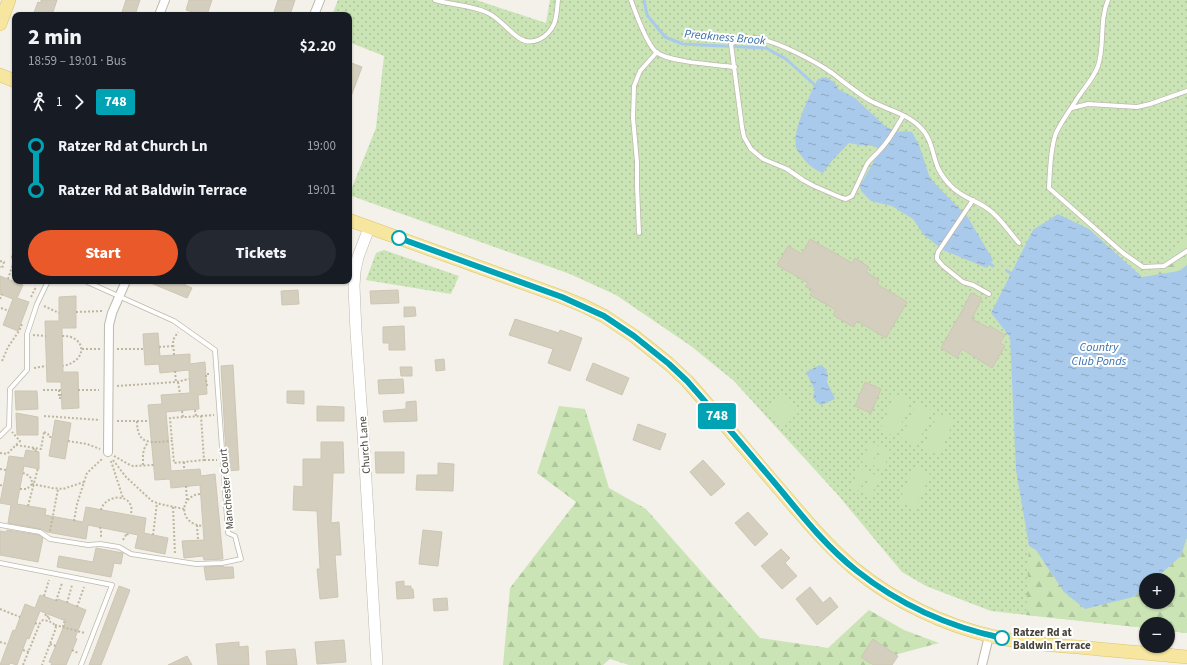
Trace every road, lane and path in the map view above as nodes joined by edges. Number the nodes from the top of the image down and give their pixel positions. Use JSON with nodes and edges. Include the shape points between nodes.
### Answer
{"nodes":[{"id":1,"x":9,"y":0,"type":"edge"},
{"id":2,"x":165,"y":0,"type":"edge"},
{"id":3,"x":320,"y":0,"type":"edge"},
{"id":4,"x":435,"y":0,"type":"edge"},
{"id":5,"x":558,"y":0,"type":"edge"},
{"id":6,"x":631,"y":0,"type":"edge"},
{"id":7,"x":1108,"y":0,"type":"edge"},
{"id":8,"x":160,"y":12,"type":"edge"},
{"id":9,"x":315,"y":12,"type":"edge"},
{"id":10,"x":0,"y":24,"type":"edge"},
{"id":11,"x":657,"y":52,"type":"junction"},
{"id":12,"x":734,"y":67,"type":"junction"},
{"id":13,"x":0,"y":75,"type":"edge"},
{"id":14,"x":12,"y":80,"type":"edge"},
{"id":15,"x":1187,"y":91,"type":"edge"},
{"id":16,"x":1071,"y":108,"type":"junction"},
{"id":17,"x":902,"y":116,"type":"junction"},
{"id":18,"x":972,"y":200,"type":"junction"},
{"id":19,"x":352,"y":221,"type":"edge"},
{"id":20,"x":369,"y":228,"type":"junction"},
{"id":21,"x":640,"y":233,"type":"dead end"},
{"id":22,"x":1019,"y":243,"type":"dead end"},
{"id":23,"x":1187,"y":251,"type":"edge"},
{"id":24,"x":0,"y":261,"type":"edge"},
{"id":25,"x":0,"y":267,"type":"edge"},
{"id":26,"x":12,"y":267,"type":"edge"},
{"id":27,"x":8,"y":279,"type":"dead end"},
{"id":28,"x":91,"y":284,"type":"edge"},
{"id":29,"x":125,"y":284,"type":"edge"},
{"id":30,"x":45,"y":286,"type":"joint"},
{"id":31,"x":2,"y":294,"type":"dead end"},
{"id":32,"x":989,"y":294,"type":"dead end"},
{"id":33,"x":119,"y":297,"type":"junction"},
{"id":34,"x":0,"y":299,"type":"edge"},
{"id":35,"x":30,"y":302,"type":"dead end"},
{"id":36,"x":37,"y":302,"type":"junction"},
{"id":37,"x":0,"y":304,"type":"edge"},
{"id":38,"x":0,"y":308,"type":"edge"},
{"id":39,"x":9,"y":311,"type":"dead end"},
{"id":40,"x":76,"y":312,"type":"dead end"},
{"id":41,"x":59,"y":313,"type":"dead end"},
{"id":42,"x":112,"y":313,"type":"junction"},
{"id":43,"x":22,"y":323,"type":"dead end"},
{"id":44,"x":181,"y":327,"type":"junction"},
{"id":45,"x":27,"y":334,"type":"junction"},
{"id":46,"x":46,"y":336,"type":"dead end"},
{"id":47,"x":62,"y":336,"type":"dead end"},
{"id":48,"x":173,"y":346,"type":"junction"},
{"id":49,"x":159,"y":347,"type":"dead end"},
{"id":50,"x":82,"y":349,"type":"junction"},
{"id":51,"x":109,"y":349,"type":"junction"},
{"id":52,"x":144,"y":349,"type":"dead end"},
{"id":53,"x":174,"y":355,"type":"dead end"},
{"id":54,"x":2,"y":361,"type":"dead end"},
{"id":55,"x":46,"y":366,"type":"dead end"},
{"id":56,"x":63,"y":366,"type":"dead end"},
{"id":57,"x":27,"y":370,"type":"junction"},
{"id":58,"x":175,"y":371,"type":"dead end"},
{"id":59,"x":189,"y":379,"type":"dead end"},
{"id":60,"x":177,"y":382,"type":"junction"},
{"id":61,"x":108,"y":388,"type":"junction"},
{"id":62,"x":43,"y":390,"type":"dead end"},
{"id":63,"x":78,"y":390,"type":"dead end"},
{"id":64,"x":61,"y":391,"type":"dead end"},
{"id":65,"x":180,"y":394,"type":"dead end"},
{"id":66,"x":195,"y":410,"type":"dead end"},
{"id":67,"x":182,"y":411,"type":"dead end"},
{"id":68,"x":220,"y":414,"type":"junction"},
{"id":69,"x":44,"y":416,"type":"dead end"},
{"id":70,"x":196,"y":416,"type":"junction"},
{"id":71,"x":201,"y":416,"type":"junction"},
{"id":72,"x":183,"y":417,"type":"junction"},
{"id":73,"x":108,"y":420,"type":"junction"},
{"id":74,"x":136,"y":421,"type":"junction"},
{"id":75,"x":149,"y":421,"type":"dead end"},
{"id":76,"x":9,"y":427,"type":"junction"},
{"id":77,"x":0,"y":436,"type":"edge"},
{"id":78,"x":52,"y":437,"type":"dead end"},
{"id":79,"x":68,"y":441,"type":"dead end"},
{"id":80,"x":172,"y":441,"type":"junction"},
{"id":81,"x":148,"y":443,"type":"junction"},
{"id":82,"x":16,"y":445,"type":"junction"},
{"id":83,"x":34,"y":448,"type":"junction"},
{"id":84,"x":41,"y":449,"type":"junction"},
{"id":85,"x":108,"y":452,"type":"junction"},
{"id":86,"x":0,"y":453,"type":"edge"},
{"id":87,"x":223,"y":459,"type":"junction"},
{"id":88,"x":204,"y":460,"type":"junction"},
{"id":89,"x":184,"y":462,"type":"junction"},
{"id":90,"x":170,"y":463,"type":"dead end"},
{"id":91,"x":174,"y":463,"type":"junction"},
{"id":92,"x":154,"y":464,"type":"dead end"},
{"id":93,"x":143,"y":465,"type":"junction"},
{"id":94,"x":38,"y":468,"type":"dead end"},
{"id":95,"x":0,"y":469,"type":"edge"},
{"id":96,"x":6,"y":470,"type":"dead end"},
{"id":97,"x":184,"y":470,"type":"dead end"},
{"id":98,"x":23,"y":473,"type":"dead end"},
{"id":99,"x":84,"y":482,"type":"junction"},
{"id":100,"x":33,"y":484,"type":"junction"},
{"id":101,"x":0,"y":485,"type":"edge"},
{"id":102,"x":4,"y":486,"type":"dead end"},
{"id":103,"x":186,"y":486,"type":"dead end"},
{"id":104,"x":20,"y":489,"type":"dead end"},
{"id":105,"x":58,"y":489,"type":"junction"},
{"id":106,"x":200,"y":494,"type":"dead end"},
{"id":107,"x":123,"y":498,"type":"junction"},
{"id":108,"x":187,"y":501,"type":"junction"},
{"id":109,"x":157,"y":503,"type":"junction"},
{"id":110,"x":28,"y":506,"type":"dead end"},
{"id":111,"x":173,"y":507,"type":"junction"},
{"id":112,"x":184,"y":509,"type":"junction"},
{"id":113,"x":102,"y":510,"type":"dead end"},
{"id":114,"x":131,"y":516,"type":"dead end"},
{"id":115,"x":74,"y":521,"type":"dead end"},
{"id":116,"x":0,"y":525,"type":"edge"},
{"id":117,"x":197,"y":525,"type":"junction"},
{"id":118,"x":203,"y":526,"type":"dead end"},
{"id":119,"x":100,"y":527,"type":"dead end"},
{"id":120,"x":128,"y":533,"type":"dead end"},
{"id":121,"x":153,"y":535,"type":"dead end"},
{"id":122,"x":50,"y":539,"type":"junction"},
{"id":123,"x":198,"y":540,"type":"dead end"},
{"id":124,"x":100,"y":544,"type":"junction"},
{"id":125,"x":119,"y":547,"type":"junction"},
{"id":126,"x":176,"y":561,"type":"junction"},
{"id":127,"x":0,"y":563,"type":"edge"},
{"id":128,"x":52,"y":573,"type":"junction"},
{"id":129,"x":64,"y":575,"type":"junction"},
{"id":130,"x":75,"y":577,"type":"junction"},
{"id":131,"x":87,"y":580,"type":"junction"},
{"id":132,"x":44,"y":596,"type":"dead end"},
{"id":133,"x":56,"y":600,"type":"dead end"},
{"id":134,"x":67,"y":603,"type":"dead end"},
{"id":135,"x":77,"y":607,"type":"dead end"},
{"id":136,"x":0,"y":609,"type":"edge"},
{"id":137,"x":46,"y":614,"type":"dead end"},
{"id":138,"x":20,"y":617,"type":"dead end"},
{"id":139,"x":65,"y":619,"type":"dead end"},
{"id":140,"x":48,"y":621,"type":"junction"},
{"id":141,"x":35,"y":623,"type":"dead end"},
{"id":142,"x":54,"y":624,"type":"junction"},
{"id":143,"x":39,"y":625,"type":"junction"},
{"id":144,"x":63,"y":627,"type":"junction"},
{"id":145,"x":93,"y":636,"type":"junction"},
{"id":146,"x":989,"y":636,"type":"junction"},
{"id":147,"x":0,"y":642,"type":"edge"},
{"id":148,"x":7,"y":644,"type":"dead end"},
{"id":149,"x":50,"y":644,"type":"junction"},
{"id":150,"x":56,"y":646,"type":"dead end"},
{"id":151,"x":22,"y":650,"type":"dead end"},
{"id":152,"x":29,"y":652,"type":"junction"},
{"id":153,"x":1187,"y":657,"type":"edge"},
{"id":154,"x":23,"y":665,"type":"edge"},
{"id":155,"x":42,"y":665,"type":"edge"},
{"id":156,"x":82,"y":665,"type":"edge"},
{"id":157,"x":377,"y":665,"type":"edge"},
{"id":158,"x":982,"y":665,"type":"edge"}],
"edges":[{"from":1,"to":10,"type":"main road"},
{"from":2,"to":8,"type":"street"},
{"from":3,"to":9,"type":"street"},
{"from":4,"to":5,"type":"lane","via":[[485,12],[496,17],[520,39],[534,42],[551,30]]},
{"from":6,"to":11,"type":"lane","via":[[638,19]]},
{"from":7,"to":16,"type":"lane","via":[[1098,67]]},
{"from":11,"to":12,"type":"lane","via":[[681,60]]},
{"from":11,"to":21,"type":"lane","via":[[640,72],[634,86],[633,118]]},
{"from":12,"to":17,"type":"lane","via":[[731,44],[738,40],[754,38],[776,44],[820,66],[866,98]]},
{"from":12,"to":17,"type":"lane","via":[[744,137],[751,149],[763,159],[787,169],[814,186],[846,199],[852,196],[870,159],[895,131]]},
{"from":13,"to":14,"type":"main road"},
{"from":15,"to":16,"type":"lane","via":[[1137,106],[1088,104]]},
{"from":16,"to":23,"type":"lane","via":[[1055,135],[1049,188],[1143,268],[1164,266]]},
{"from":17,"to":18,"type":"lane","via":[[920,126],[928,137],[941,175],[957,192]]},
{"from":18,"to":22,"type":"lane","via":[[995,214]]},
{"from":18,"to":32,"type":"lane","via":[[941,248],[937,259],[963,282]]},
{"from":19,"to":20,"type":"main road"},
{"from":20,"to":146,"type":"main road","via":[[562,297],[620,326],[687,381],[823,539],[857,571],[915,608],[954,625]]},
{"from":20,"to":157,"type":"street","name":"Church Lane","via":[[358,257],[354,286]]},
{"from":24,"to":25,"type":"path","via":[[4,262],[2,268]]},
{"from":26,"to":27,"type":"path"},
{"from":28,"to":33,"type":"lane","name":"Manchester Court"},
{"from":29,"to":33,"type":"street"},
{"from":30,"to":35,"type":"path","via":[[38,284]]},
{"from":30,"to":36,"type":"lane"},
{"from":31,"to":34,"type":"path"},
{"from":33,"to":42,"type":"street"},
{"from":33,"to":44,"type":"lane","name":"Manchester Court"},
{"from":36,"to":41,"type":"path"},
{"from":36,"to":45,"type":"lane"},
{"from":37,"to":38,"type":"path"},
{"from":38,"to":39,"type":"path"},
{"from":40,"to":42,"type":"path"},
{"from":42,"to":51,"type":"street"},
{"from":43,"to":54,"type":"path"},
{"from":44,"to":48,"type":"path","via":[[173,340]]},
{"from":44,"to":68,"type":"lane","name":"Manchester Court","via":[[216,350]]},
{"from":45,"to":46,"type":"path"},
{"from":45,"to":57,"type":"lane"},
{"from":47,"to":50,"type":"path","via":[[74,339]]},
{"from":48,"to":49,"type":"path"},
{"from":48,"to":53,"type":"path"},
{"from":50,"to":51,"type":"path"},
{"from":50,"to":56,"type":"path","via":[[78,359]]},
{"from":51,"to":52,"type":"path"},
{"from":51,"to":61,"type":"street"},
{"from":55,"to":57,"type":"path"},
{"from":57,"to":76,"type":"lane","via":[[10,388]]},
{"from":58,"to":60,"type":"path"},
{"from":59,"to":60,"type":"path"},
{"from":60,"to":61,"type":"path"},
{"from":60,"to":65,"type":"path"},
{"from":61,"to":63,"type":"path"},
{"from":61,"to":73,"type":"street"},
{"from":62,"to":64,"type":"path"},
{"from":66,"to":70,"type":"path"},
{"from":67,"to":72,"type":"path"},
{"from":68,"to":71,"type":"path"},
{"from":68,"to":87,"type":"lane","name":"Manchester Court"},
{"from":69,"to":73,"type":"path"},
{"from":70,"to":71,"type":"path"},
{"from":70,"to":72,"type":"path"},
{"from":71,"to":88,"type":"path"},
{"from":72,"to":80,"type":"path","via":[[168,418]]},
{"from":73,"to":74,"type":"path"},
{"from":73,"to":85,"type":"street"},
{"from":74,"to":75,"type":"path"},
{"from":74,"to":81,"type":"path","via":[[140,436]]},
{"from":76,"to":77,"type":"lane"},
{"from":76,"to":82,"type":"path","via":[[20,441]]},
{"from":78,"to":84,"type":"path","via":[[48,437],[44,432]]},
{"from":79,"to":85,"type":"path","via":[[87,444]]},
{"from":80,"to":81,"type":"path"},
{"from":80,"to":91,"type":"path"},
{"from":81,"to":93,"type":"path","via":[[143,450]]},
{"from":82,"to":83,"type":"path"},
{"from":82,"to":86,"type":"path","via":[[7,454]]},
{"from":83,"to":84,"type":"path"},
{"from":83,"to":84,"type":"path","via":[[39,452]]},
{"from":85,"to":93,"type":"path","via":[[133,466]]},
{"from":85,"to":99,"type":"path","via":[[87,473]]},
{"from":85,"to":107,"type":"path"},
{"from":85,"to":109,"type":"path","via":[[126,477]]},
{"from":87,"to":88,"type":"path"},
{"from":87,"to":126,"type":"lane","name":"Manchester Court","via":[[228,533],[234,536],[241,559],[196,564]]},
{"from":88,"to":89,"type":"path"},
{"from":89,"to":91,"type":"path"},
{"from":89,"to":97,"type":"path"},
{"from":90,"to":91,"type":"path"},
{"from":92,"to":93,"type":"path"},
{"from":94,"to":100,"type":"path"},
{"from":95,"to":96,"type":"path"},
{"from":98,"to":100,"type":"path","via":[[30,476]]},
{"from":99,"to":105,"type":"path"},
{"from":99,"to":115,"type":"path"},
{"from":100,"to":104,"type":"path","via":[[27,489]]},
{"from":100,"to":105,"type":"path"},
{"from":100,"to":110,"type":"path"},
{"from":101,"to":102,"type":"path"},
{"from":103,"to":108,"type":"path"},
{"from":105,"to":122,"type":"path"},
{"from":106,"to":108,"type":"path"},
{"from":107,"to":113,"type":"path","via":[[106,501]]},
{"from":107,"to":114,"type":"path","via":[[131,506]]},
{"from":108,"to":112,"type":"path"},
{"from":109,"to":111,"type":"path"},
{"from":109,"to":121,"type":"path"},
{"from":111,"to":112,"type":"path"},
{"from":111,"to":126,"type":"path"},
{"from":112,"to":117,"type":"path","via":[[188,521]]},
{"from":116,"to":122,"type":"lane","name":"Manchester Court","via":[[40,532]]},
{"from":117,"to":118,"type":"path"},
{"from":117,"to":123,"type":"path"},
{"from":119,"to":124,"type":"path"},
{"from":120,"to":125,"type":"path"},
{"from":122,"to":124,"type":"lane","name":"Manchester Court","via":[[88,546]]},
{"from":124,"to":125,"type":"lane","name":"Manchester Court"},
{"from":125,"to":126,"type":"lane","name":"Manchester Court","via":[[131,554]]},
{"from":127,"to":128,"type":"lane"},
{"from":128,"to":129,"type":"lane"},
{"from":128,"to":132,"type":"path"},
{"from":129,"to":130,"type":"lane"},
{"from":129,"to":133,"type":"path"},
{"from":130,"to":131,"type":"lane"},
{"from":130,"to":134,"type":"path"},
{"from":131,"to":135,"type":"path"},
{"from":131,"to":145,"type":"lane","via":[[112,585]]},
{"from":136,"to":138,"type":"path"},
{"from":137,"to":140,"type":"path","via":[[45,616],[50,617]]},
{"from":139,"to":144,"type":"path"},
{"from":140,"to":142,"type":"path"},
{"from":140,"to":143,"type":"path","via":[[43,620]]},
{"from":141,"to":143,"type":"path"},
{"from":142,"to":144,"type":"path"},
{"from":142,"to":149,"type":"path","via":[[56,630]]},
{"from":143,"to":152,"type":"path"},
{"from":144,"to":145,"type":"path"},
{"from":145,"to":156,"type":"lane"},
{"from":146,"to":153,"type":"main road","via":[[1032,643]]},
{"from":146,"to":158,"type":"street"},
{"from":147,"to":148,"type":"path"},
{"from":149,"to":150,"type":"path"},
{"from":149,"to":155,"type":"path"},
{"from":151,"to":152,"type":"path"},
{"from":152,"to":154,"type":"path"}]}
